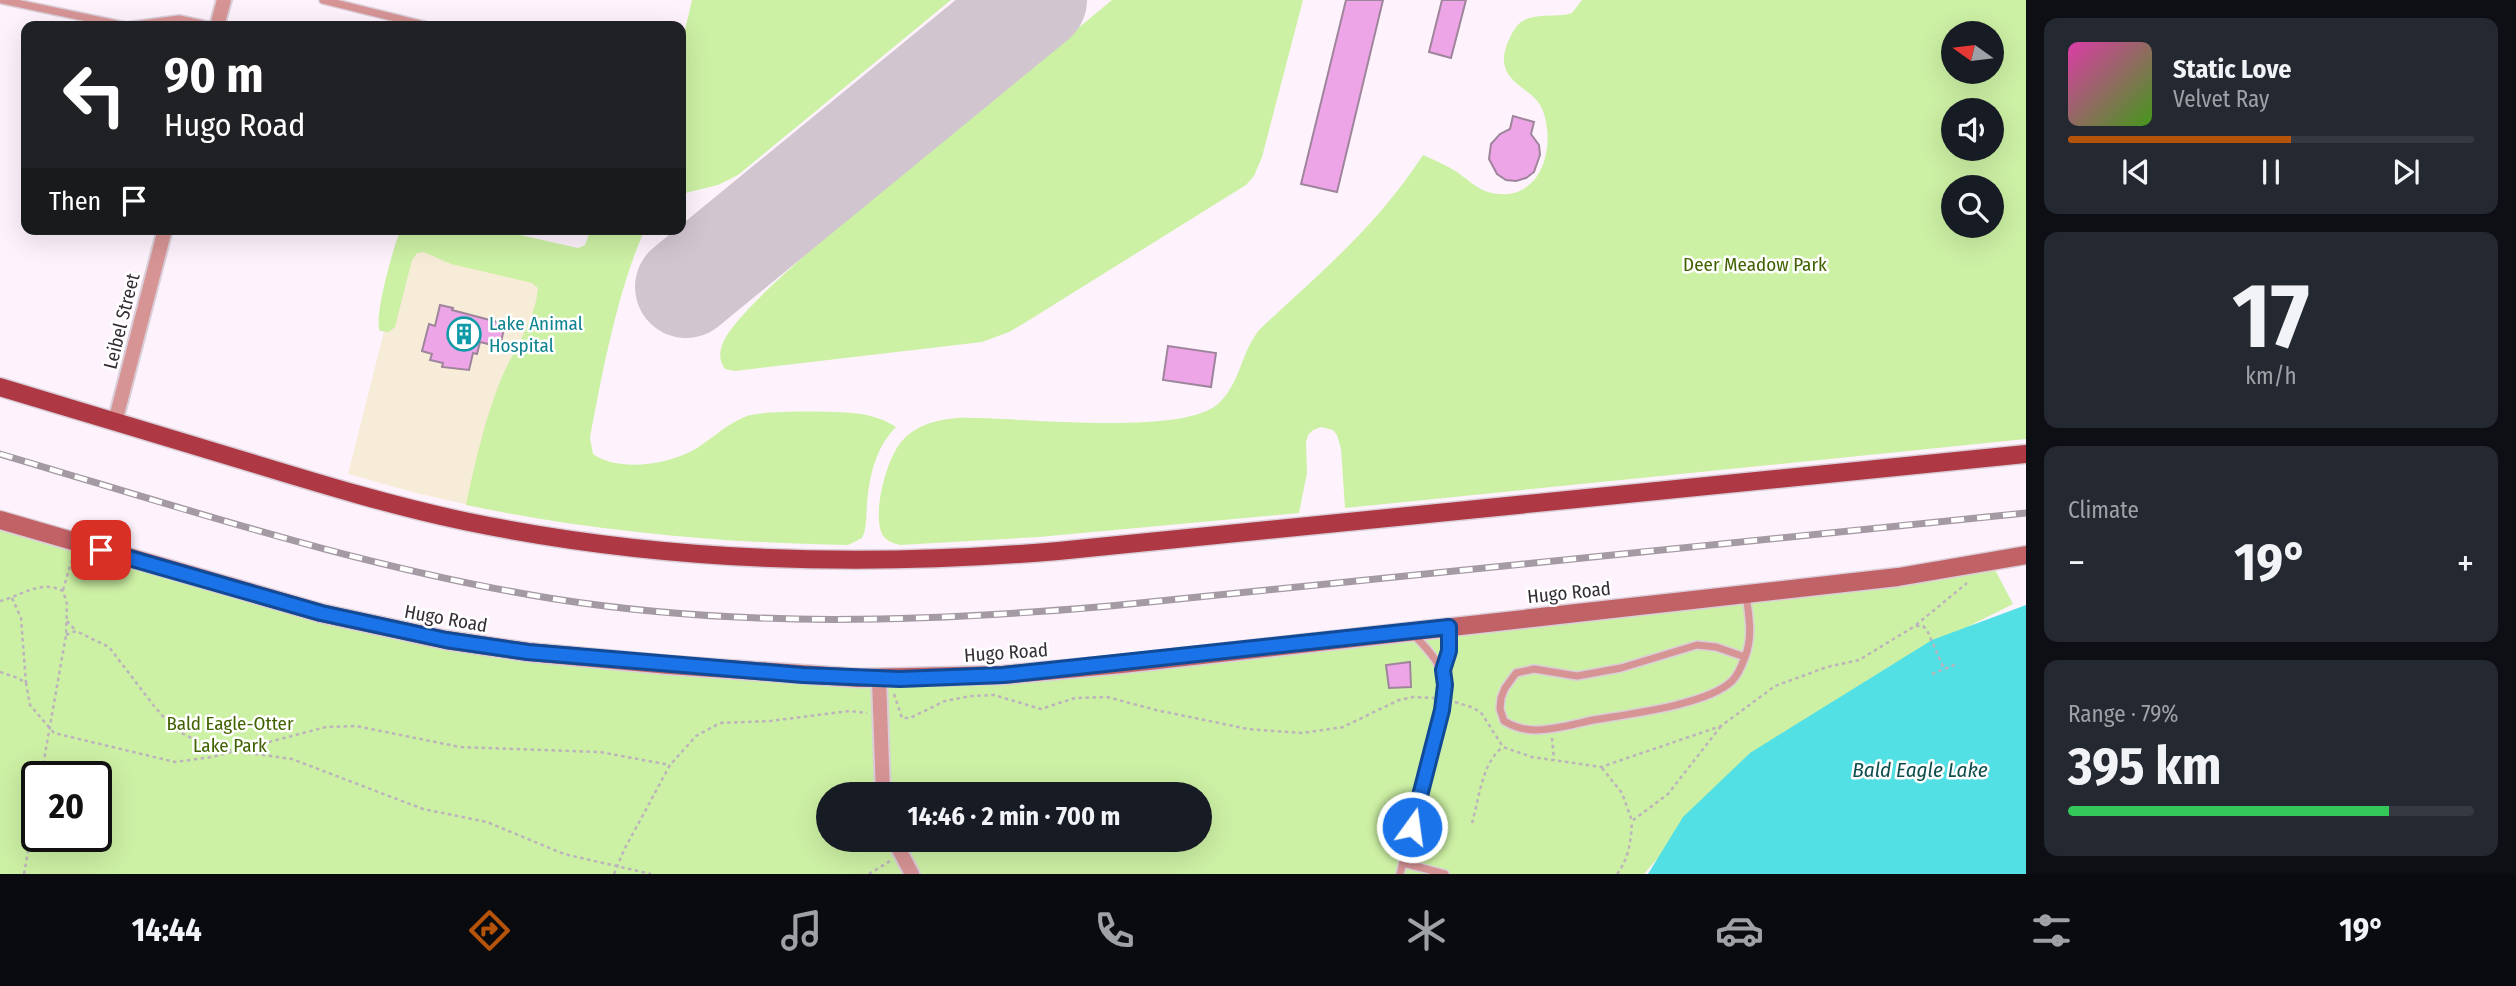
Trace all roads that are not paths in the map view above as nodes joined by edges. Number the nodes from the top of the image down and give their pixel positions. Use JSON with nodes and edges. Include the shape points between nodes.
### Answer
{"nodes":[{"id":1,"x":2,"y":0,"type":"edge"},
{"id":2,"x":224,"y":0,"type":"edge"},
{"id":3,"x":323,"y":0,"type":"edge"},
{"id":4,"x":102,"y":21,"type":"edge"},
{"id":5,"x":164,"y":21,"type":"edge"},
{"id":6,"x":189,"y":21,"type":"edge"},
{"id":7,"x":216,"y":21,"type":"edge"},
{"id":8,"x":408,"y":21,"type":"edge"},
{"id":9,"x":163,"y":235,"type":"edge"},
{"id":10,"x":0,"y":387,"type":"edge"},
{"id":11,"x":115,"y":422,"type":"junction"},
{"id":12,"x":2026,"y":454,"type":"edge"},
{"id":13,"x":0,"y":520,"type":"edge"},
{"id":14,"x":2026,"y":555,"type":"edge"},
{"id":15,"x":1746,"y":594,"type":"junction"},
{"id":16,"x":1449,"y":627,"type":"junction"},
{"id":17,"x":1410,"y":632,"type":"junction"},
{"id":18,"x":1745,"y":657,"type":"junction"},
{"id":19,"x":1443,"y":670,"type":"junction"},
{"id":20,"x":879,"y":679,"type":"junction"},
{"id":21,"x":882,"y":782,"type":"edge"},
{"id":22,"x":900,"y":852,"type":"edge"},
{"id":23,"x":1403,"y":863,"type":"junction"},
{"id":24,"x":912,"y":874,"type":"edge"},
{"id":25,"x":1400,"y":874,"type":"edge"},
{"id":26,"x":1445,"y":874,"type":"edge"}],
"edges":[{"from":1,"to":4,"type":"lane"},
{"from":2,"to":7,"type":"street"},
{"from":3,"to":8,"type":"lane"},
{"from":5,"to":6,"type":"lane"},
{"from":9,"to":11,"type":"street","name":"Leibel Street"},
{"from":10,"to":11,"type":"main road"},
{"from":11,"to":12,"type":"main road","via":[[373,499],[482,524],[652,550],[846,561],[1058,551]]},
{"from":13,"to":20,"type":"street","name":"Hugo Road","via":[[321,613],[446,640],[670,666]]},
{"from":14,"to":15,"type":"street","name":"Hugo Road","via":[[1898,577]]},
{"from":15,"to":16,"type":"street","name":"Hugo Road"},
{"from":15,"to":18,"type":"lane","via":[[1751,626]]},
{"from":16,"to":17,"type":"street","name":"Hugo Road"},
{"from":16,"to":19,"type":"lane"},
{"from":17,"to":19,"type":"lane"},
{"from":17,"to":20,"type":"street","name":"Hugo Road","via":[[1003,675]]},
{"from":18,"to":18,"type":"lane","via":[[1697,645],[1577,676],[1534,669],[1516,673],[1505,688],[1500,709],[1504,721],[1533,730],[1648,711],[1708,695],[1732,681]]},
{"from":19,"to":23,"type":"lane","via":[[1444,699]]},
{"from":20,"to":21,"type":"street"},
{"from":22,"to":24,"type":"street"},
{"from":23,"to":25,"type":"lane"},
{"from":23,"to":26,"type":"lane"}]}
